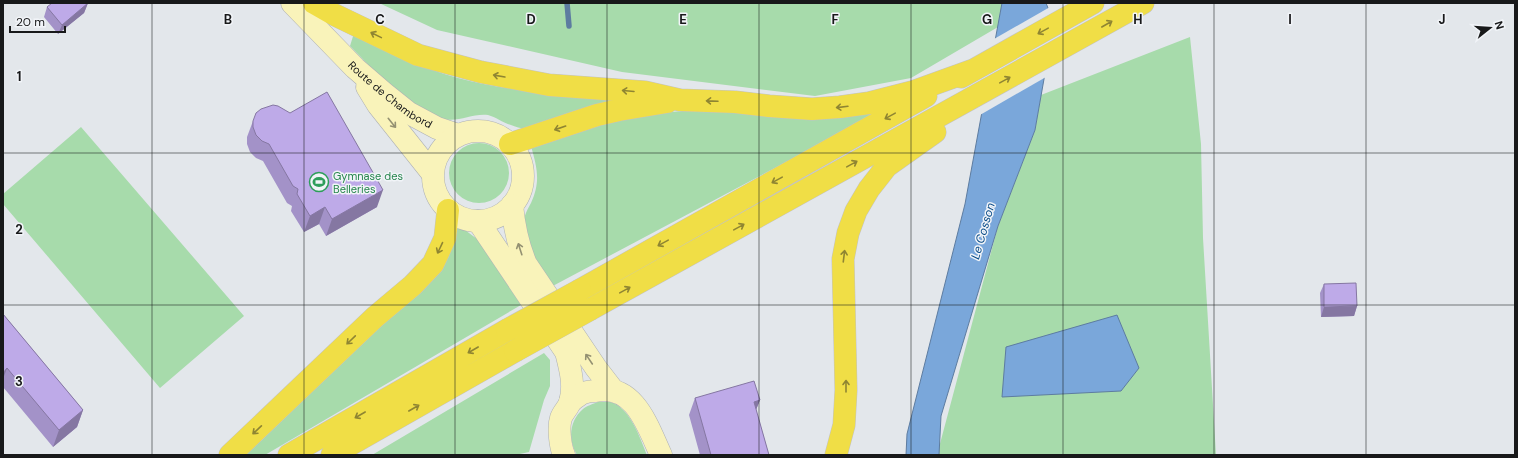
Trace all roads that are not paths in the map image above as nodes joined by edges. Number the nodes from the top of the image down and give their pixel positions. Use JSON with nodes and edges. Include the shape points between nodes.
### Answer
{"nodes":[{"id":1,"x":292,"y":3,"type":"edge"},
{"id":2,"x":314,"y":3,"type":"edge"},
{"id":3,"x":1143,"y":3,"type":"edge"},
{"id":4,"x":1085,"y":7,"type":"edge"},
{"id":5,"x":355,"y":68,"type":"junction"},
{"id":6,"x":973,"y":70,"type":"junction"},
{"id":7,"x":971,"y":99,"type":"junction"},
{"id":8,"x":680,"y":100,"type":"junction"},
{"id":9,"x":458,"y":135,"type":"junction"},
{"id":10,"x":510,"y":144,"type":"junction"},
{"id":11,"x":432,"y":173,"type":"junction"},
{"id":12,"x":512,"y":205,"type":"junction"},
{"id":13,"x":448,"y":210,"type":"junction"},
{"id":14,"x":478,"y":221,"type":"junction"},
{"id":15,"x":613,"y":390,"type":"junction"},
{"id":16,"x":570,"y":402,"type":"junction"},
{"id":17,"x":230,"y":455,"type":"edge"},
{"id":18,"x":289,"y":455,"type":"edge"},
{"id":19,"x":332,"y":455,"type":"edge"},
{"id":20,"x":564,"y":455,"type":"edge"},
{"id":21,"x":661,"y":455,"type":"edge"},
{"id":22,"x":836,"y":455,"type":"edge"}],
"edges":[{"from":1,"to":5,"type":"main road"},
{"from":8,"to":2,"type":"highway","one_way":true,"via":[[645,92],[548,85],[481,72],[418,55]]},
{"from":7,"to":3,"type":"highway","one_way":true},
{"from":4,"to":6,"type":"highway","one_way":true},
{"from":5,"to":9,"type":"main road","name":"Route de Chambord","via":[[410,113],[437,128]]},
{"from":5,"to":11,"type":"main road","name":"Route de Chambord","one_way":true,"via":[[378,106]]},
{"from":6,"to":8,"type":"highway","one_way":true,"via":[[912,92],[840,107],[812,109]]},
{"from":6,"to":18,"type":"highway","one_way":true,"bridge":true,"via":[[506,330]]},
{"from":19,"to":7,"type":"highway","one_way":true,"bridge":true},
{"from":22,"to":7,"type":"highway","one_way":true,"via":[[844,425],[846,390],[843,259],[850,226],[869,189],[887,166],[933,134]]},
{"from":8,"to":10,"type":"highway","one_way":true,"via":[[604,114]]},
{"from":9,"to":10,"type":"main road","via":[[486,131]]},
{"from":9,"to":11,"type":"main road","via":[[440,150]]},
{"from":10,"to":12,"type":"main road","via":[[518,155],[523,181]]},
{"from":11,"to":13,"type":"main road","via":[[439,199]]},
{"from":12,"to":14,"type":"main road","via":[[503,214]]},
{"from":15,"to":12,"type":"main road","one_way":true,"via":[[526,264],[514,226]]},
{"from":13,"to":14,"type":"main road","via":[[467,220]]},
{"from":13,"to":17,"type":"highway","one_way":true,"via":[[445,238],[433,264]]},
{"from":14,"to":16,"type":"main road","via":[[566,352],[571,370]]},
{"from":15,"to":16,"type":"main road","via":[[602,389],[583,393]]},
{"from":15,"to":21,"type":"main road","via":[[624,394],[634,403]]},
{"from":16,"to":20,"type":"main road","via":[[561,418],[560,434]]}]}
